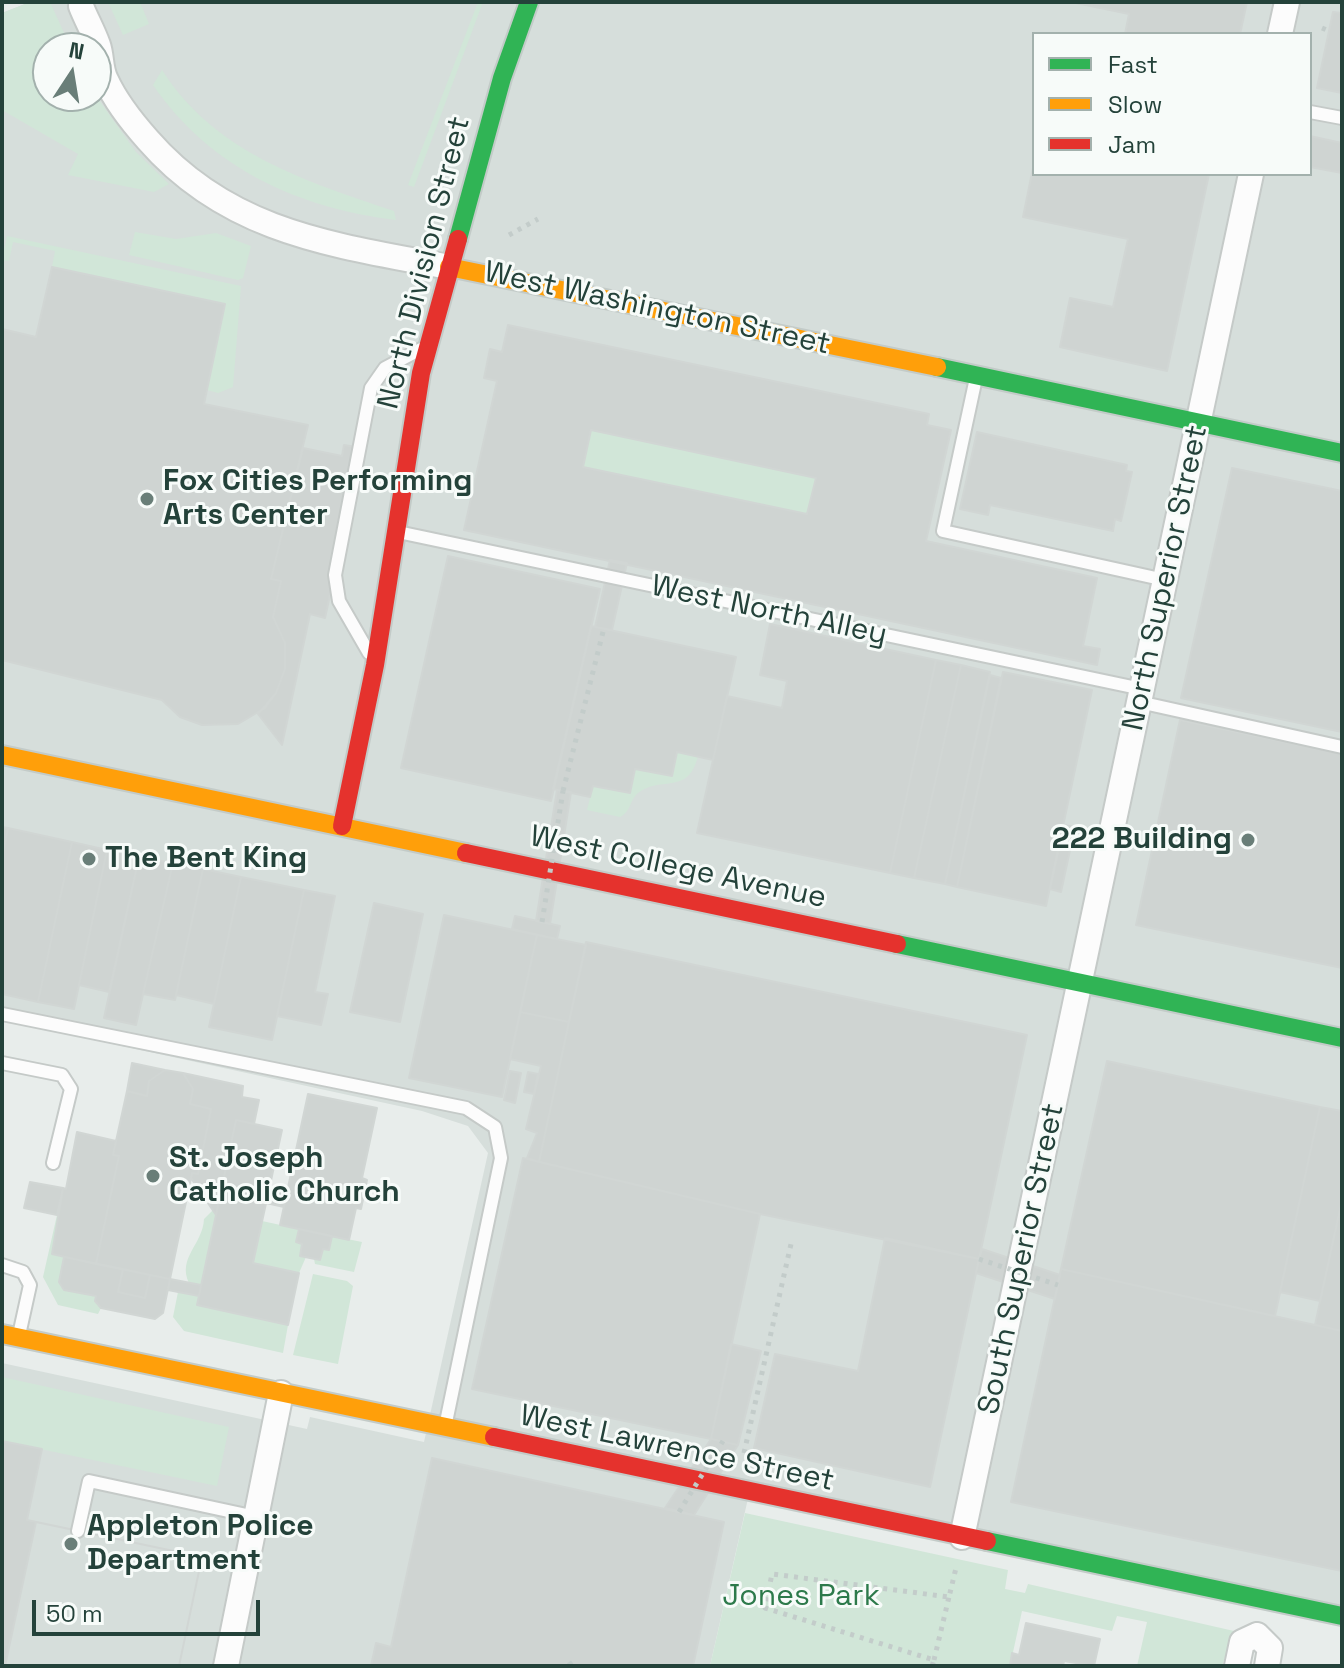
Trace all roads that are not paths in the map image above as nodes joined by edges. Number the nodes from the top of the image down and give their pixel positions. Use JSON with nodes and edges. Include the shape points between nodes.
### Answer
{"nodes":[{"id":1,"x":529,"y":2,"type":"edge"},
{"id":2,"x":1287,"y":2,"type":"edge"},
{"id":3,"x":81,"y":6,"type":"dead end"},
{"id":4,"x":1280,"y":32,"type":"edge"},
{"id":5,"x":1312,"y":112,"type":"edge"},
{"id":6,"x":1342,"y":118,"type":"edge"},
{"id":7,"x":1251,"y":176,"type":"edge"},
{"id":8,"x":449,"y":267,"type":"junction"},
{"id":9,"x":427,"y":346,"type":"junction"},
{"id":10,"x":976,"y":377,"type":"junction"},
{"id":11,"x":1199,"y":424,"type":"junction"},
{"id":12,"x":1342,"y":453,"type":"edge"},
{"id":13,"x":397,"y":532,"type":"junction"},
{"id":14,"x":1165,"y":580,"type":"junction"},
{"id":15,"x":375,"y":665,"type":"junction"},
{"id":16,"x":1141,"y":696,"type":"junction"},
{"id":17,"x":1342,"y":747,"type":"edge"},
{"id":18,"x":2,"y":755,"type":"edge"},
{"id":19,"x":342,"y":826,"type":"junction"},
{"id":20,"x":1081,"y":982,"type":"junction"},
{"id":21,"x":2,"y":1014,"type":"edge"},
{"id":22,"x":1342,"y":1038,"type":"edge"},
{"id":23,"x":2,"y":1063,"type":"edge"},
{"id":24,"x":53,"y":1163,"type":"dead end"},
{"id":25,"x":2,"y":1265,"type":"edge"},
{"id":26,"x":10,"y":1336,"type":"edge"},
{"id":27,"x":281,"y":1393,"type":"junction"},
{"id":28,"x":444,"y":1430,"type":"junction"},
{"id":29,"x":256,"y":1517,"type":"junction"},
{"id":30,"x":78,"y":1531,"type":"dead end"},
{"id":31,"x":962,"y":1537,"type":"junction"},
{"id":32,"x":1264,"y":1600,"type":"junction"},
{"id":33,"x":1342,"y":1616,"type":"edge"},
{"id":34,"x":1257,"y":1635,"type":"junction"},
{"id":35,"x":226,"y":1666,"type":"edge"},
{"id":36,"x":1237,"y":1666,"type":"edge"},
{"id":37,"x":1267,"y":1666,"type":"edge"}],
"edges":[{"from":1,"to":8,"type":"street","name":"North Division Street"},
{"from":2,"to":4,"type":"street"},
{"from":3,"to":8,"type":"street","name":"West Washington Street","via":[[112,92],[169,164],[206,192],[270,227]]},
{"from":5,"to":6,"type":"lane"},
{"from":7,"to":11,"type":"street","name":"North Superior Street"},
{"from":8,"to":9,"type":"street","name":"North Division Street"},
{"from":8,"to":10,"type":"street","name":"West Washington Street"},
{"from":9,"to":13,"type":"street","name":"North Division Street"},
{"from":9,"to":15,"type":"lane","via":[[385,368],[371,388],[335,575],[339,601]]},
{"from":10,"to":11,"type":"street","name":"West Washington Street"},
{"from":10,"to":14,"type":"lane","via":[[943,531]]},
{"from":11,"to":12,"type":"street","name":"West Washington Street"},
{"from":11,"to":14,"type":"street","name":"North Superior Street"},
{"from":13,"to":15,"type":"street","name":"North Division Street"},
{"from":13,"to":16,"type":"lane","name":"West North Alley"},
{"from":14,"to":16,"type":"street","name":"North Superior Street"},
{"from":15,"to":19,"type":"street","name":"North Division Street"},
{"from":16,"to":17,"type":"lane","name":"West North Alley"},
{"from":16,"to":20,"type":"street","name":"North Superior Street"},
{"from":18,"to":19,"type":"street","name":"West College Avenue"},
{"from":19,"to":20,"type":"street","name":"West College Avenue"},
{"from":20,"to":22,"type":"street","name":"West College Avenue"},
{"from":20,"to":31,"type":"street","name":"South Superior Street"},
{"from":21,"to":28,"type":"lane","via":[[466,1108],[495,1127],[501,1158]]},
{"from":23,"to":24,"type":"lane","via":[[62,1075],[71,1089]]},
{"from":25,"to":26,"type":"lane","via":[[23,1272],[30,1285]]},
{"from":26,"to":27,"type":"street","name":"West Lawrence Street"},
{"from":27,"to":28,"type":"street","name":"West Lawrence Street"},
{"from":27,"to":29,"type":"street"},
{"from":28,"to":31,"type":"street","name":"West Lawrence Street"},
{"from":29,"to":30,"type":"lane","via":[[89,1481]]},
{"from":29,"to":35,"type":"street"},
{"from":31,"to":32,"type":"street","name":"West Lawrence Street"},
{"from":32,"to":33,"type":"street","name":"West Lawrence Street"},
{"from":32,"to":34,"type":"street"},
{"from":34,"to":36,"type":"street","via":[[1242,1642]]},
{"from":34,"to":37,"type":"street","via":[[1270,1648]]}]}
